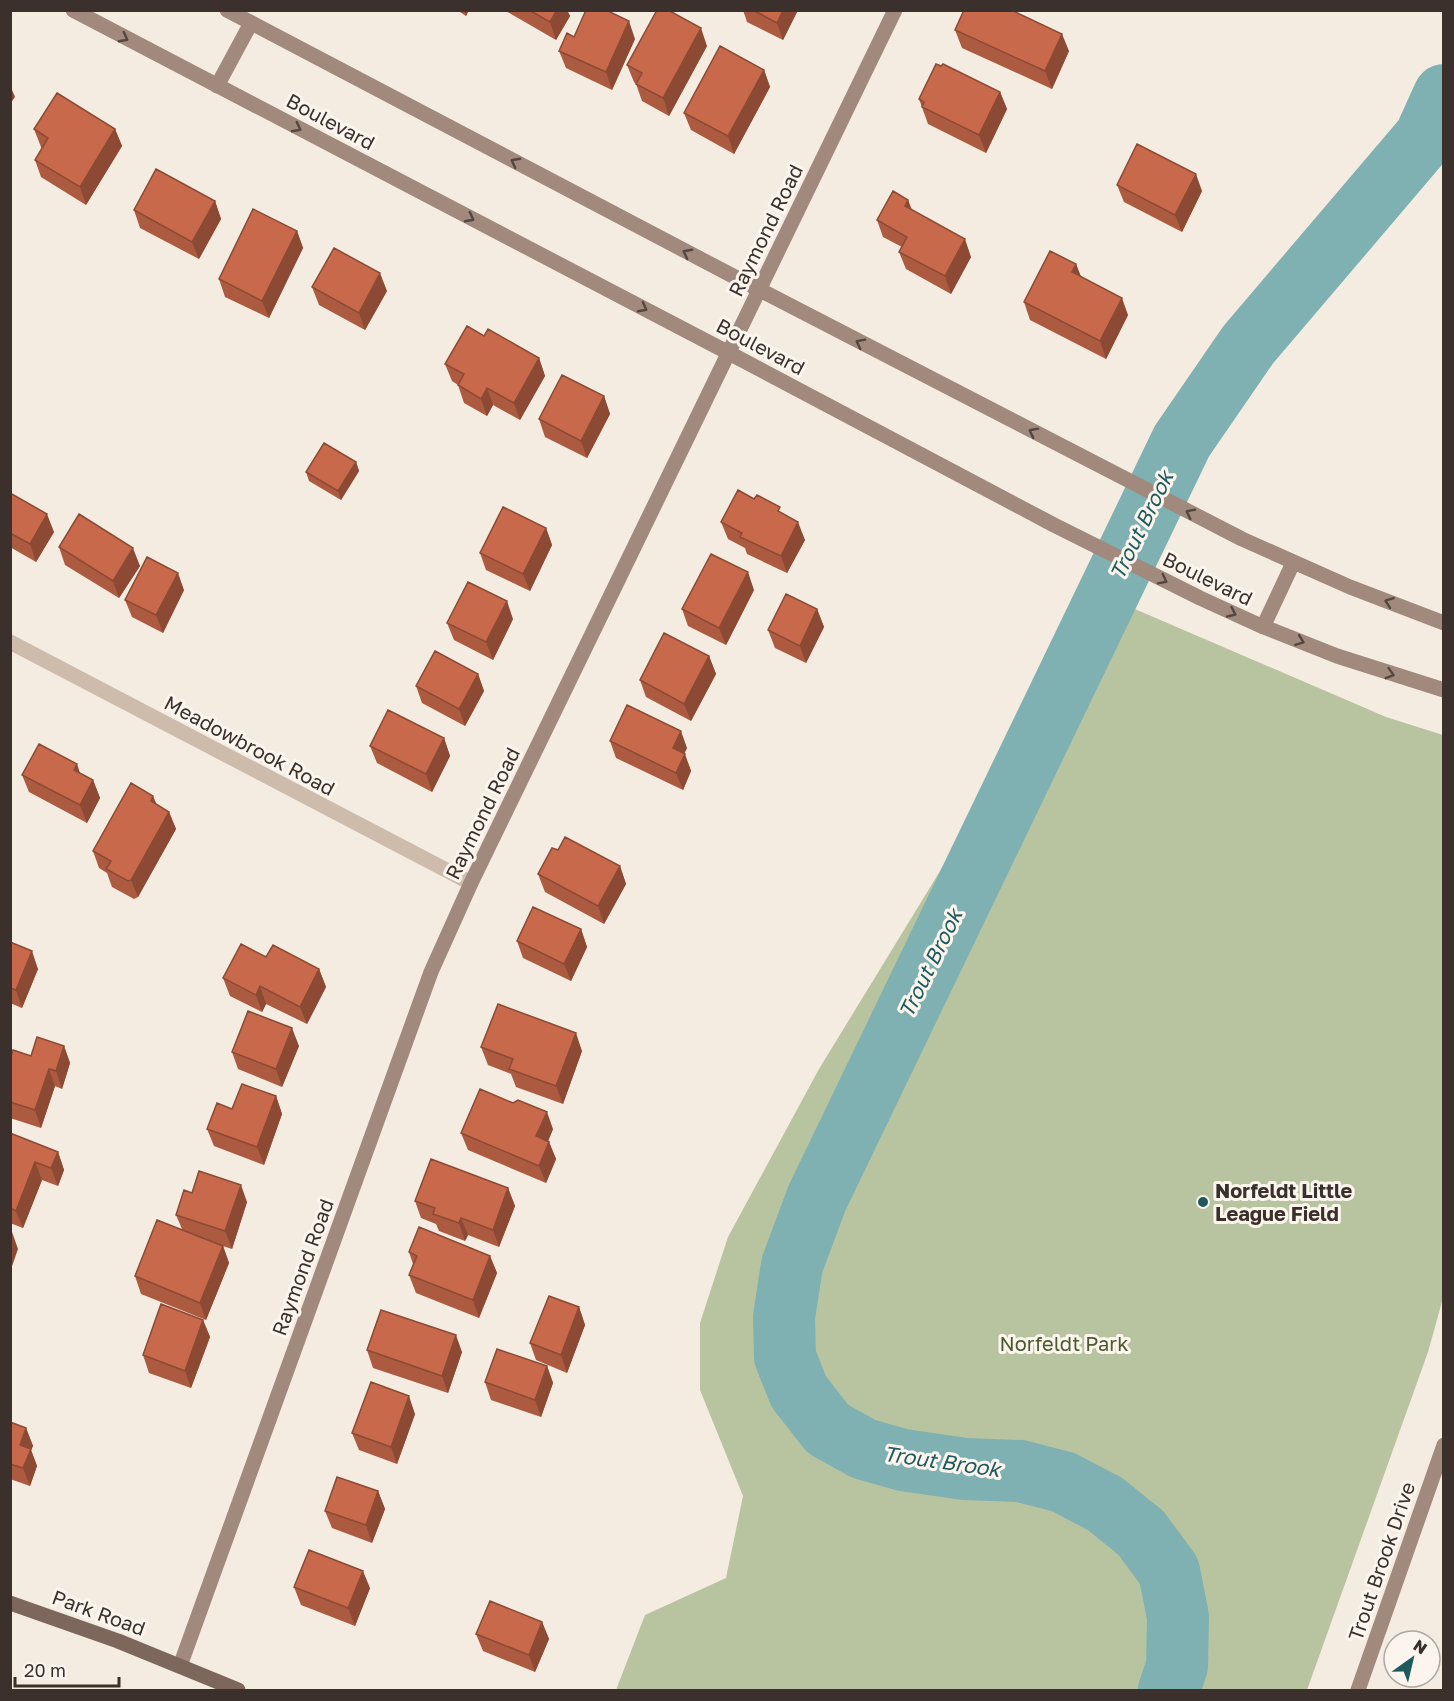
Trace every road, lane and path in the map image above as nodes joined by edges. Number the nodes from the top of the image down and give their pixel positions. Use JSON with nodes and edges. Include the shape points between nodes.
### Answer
{"nodes":[{"id":1,"x":73,"y":10,"type":"edge"},
{"id":2,"x":227,"y":10,"type":"edge"},
{"id":3,"x":895,"y":10,"type":"edge"},
{"id":4,"x":251,"y":23,"type":"junction"},
{"id":5,"x":217,"y":86,"type":"junction"},
{"id":6,"x":759,"y":290,"type":"junction"},
{"id":7,"x":729,"y":353,"type":"junction"},
{"id":8,"x":1293,"y":563,"type":"junction"},
{"id":9,"x":1443,"y":623,"type":"edge"},
{"id":10,"x":1263,"y":627,"type":"junction"},
{"id":11,"x":10,"y":642,"type":"edge"},
{"id":12,"x":1443,"y":690,"type":"edge"},
{"id":13,"x":471,"y":883,"type":"junction"},
{"id":14,"x":1443,"y":1445,"type":"edge"},
{"id":15,"x":10,"y":1603,"type":"edge"},
{"id":16,"x":180,"y":1666,"type":"junction"},
{"id":17,"x":238,"y":1690,"type":"edge"},
{"id":18,"x":1358,"y":1690,"type":"edge"}],
"edges":[{"from":1,"to":5,"type":"main road","name":"Boulevard","one_way":true},
{"from":2,"to":4,"type":"main road"},
{"from":3,"to":6,"type":"main road","name":"Raymond Road"},
{"from":4,"to":5,"type":"main road"},
{"from":6,"to":4,"type":"main road","one_way":true},
{"from":5,"to":7,"type":"main road","name":"Boulevard","one_way":true},
{"from":6,"to":7,"type":"main road","name":"Raymond Road"},
{"from":8,"to":6,"type":"main road","one_way":true},
{"from":7,"to":10,"type":"main road","name":"Boulevard","one_way":true,"via":[[1054,525]]},
{"from":7,"to":13,"type":"main road","name":"Raymond Road"},
{"from":9,"to":8,"type":"main road","one_way":true},
{"from":8,"to":10,"type":"main road"},
{"from":10,"to":12,"type":"main road","name":"Boulevard","one_way":true},
{"from":11,"to":13,"type":"street","name":"Meadowbrook Road"},
{"from":13,"to":16,"type":"main road","name":"Raymond Road","via":[[431,972]]},
{"from":14,"to":18,"type":"main road","name":"Trout Brook Drive"},
{"from":15,"to":16,"type":"main road","name":"Park Road"},
{"from":16,"to":17,"type":"main road","name":"Park Road"}]}
